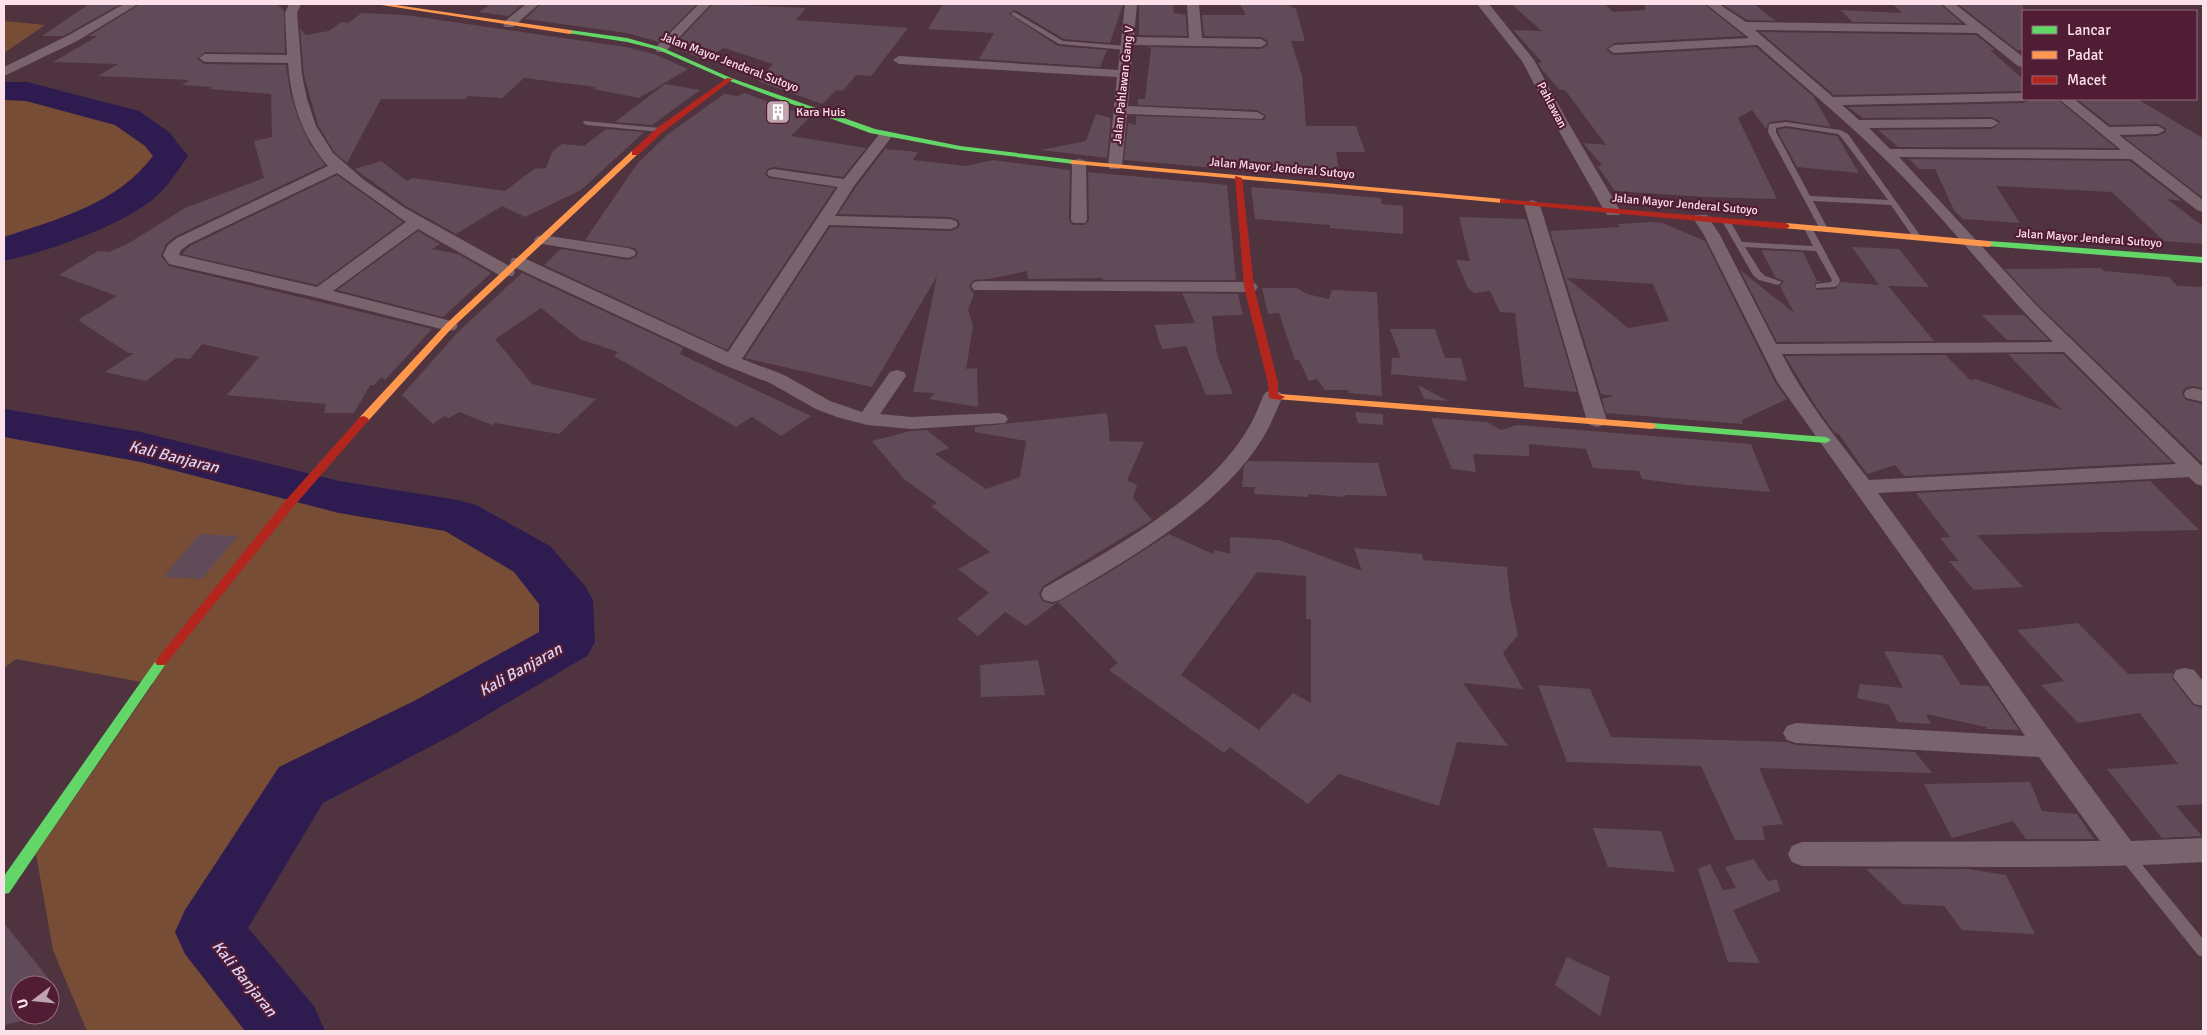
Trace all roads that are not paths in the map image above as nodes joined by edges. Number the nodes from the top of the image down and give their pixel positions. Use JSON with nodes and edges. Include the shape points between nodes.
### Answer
{"nodes":[{"id":1,"x":132,"y":4,"type":"edge"},
{"id":2,"x":295,"y":4,"type":"edge"},
{"id":3,"x":378,"y":4,"type":"edge"},
{"id":4,"x":533,"y":4,"type":"edge"},
{"id":5,"x":705,"y":4,"type":"edge"},
{"id":6,"x":1131,"y":4,"type":"edge"},
{"id":7,"x":1193,"y":4,"type":"edge"},
{"id":8,"x":1483,"y":4,"type":"edge"},
{"id":9,"x":1712,"y":4,"type":"edge"},
{"id":10,"x":1948,"y":4,"type":"edge"},
{"id":11,"x":1014,"y":14,"type":"dead end"},
{"id":12,"x":508,"y":24,"type":"junction"},
{"id":13,"x":1743,"y":26,"type":"junction"},
{"id":14,"x":1981,"y":29,"type":"junction"},
{"id":15,"x":1760,"y":40,"type":"junction"},
{"id":16,"x":1196,"y":42,"type":"junction"},
{"id":17,"x":1261,"y":43,"type":"dead end"},
{"id":18,"x":1127,"y":44,"type":"junction"},
{"id":19,"x":661,"y":49,"type":"junction"},
{"id":20,"x":1614,"y":49,"type":"dead end"},
{"id":21,"x":205,"y":58,"type":"dead end"},
{"id":22,"x":295,"y":58,"type":"junction"},
{"id":23,"x":2020,"y":58,"type":"edge"},
{"id":24,"x":899,"y":60,"type":"dead end"},
{"id":25,"x":8,"y":70,"type":"edge"},
{"id":26,"x":1125,"y":74,"type":"junction"},
{"id":27,"x":729,"y":79,"type":"junction"},
{"id":28,"x":2022,"y":97,"type":"edge"},
{"id":29,"x":2068,"y":100,"type":"edge"},
{"id":30,"x":1831,"y":101,"type":"junction"},
{"id":31,"x":1121,"y":110,"type":"junction"},
{"id":32,"x":1257,"y":116,"type":"dead end"},
{"id":33,"x":587,"y":123,"type":"dead end"},
{"id":34,"x":1992,"y":123,"type":"dead end"},
{"id":35,"x":1856,"y":124,"type":"junction"},
{"id":36,"x":660,"y":130,"type":"junction"},
{"id":37,"x":2107,"y":130,"type":"junction"},
{"id":38,"x":2158,"y":130,"type":"dead end"},
{"id":39,"x":886,"y":135,"type":"junction"},
{"id":40,"x":1887,"y":153,"type":"junction"},
{"id":41,"x":2135,"y":155,"type":"junction"},
{"id":42,"x":1079,"y":163,"type":"junction"},
{"id":43,"x":1115,"y":166,"type":"junction"},
{"id":44,"x":338,"y":168,"type":"junction"},
{"id":45,"x":774,"y":173,"type":"dead end"},
{"id":46,"x":1238,"y":178,"type":"junction"},
{"id":47,"x":848,"y":184,"type":"junction"},
{"id":48,"x":1808,"y":198,"type":"junction"},
{"id":49,"x":1894,"y":203,"type":"junction"},
{"id":50,"x":1532,"y":205,"type":"junction"},
{"id":51,"x":2203,"y":207,"type":"edge"},
{"id":52,"x":1613,"y":212,"type":"junction"},
{"id":53,"x":1701,"y":218,"type":"junction"},
{"id":54,"x":826,"y":220,"type":"junction"},
{"id":55,"x":1079,"y":220,"type":"dead end"},
{"id":56,"x":1726,"y":221,"type":"junction"},
{"id":57,"x":417,"y":222,"type":"junction"},
{"id":58,"x":950,"y":224,"type":"dead end"},
{"id":59,"x":1808,"y":228,"type":"junction"},
{"id":60,"x":1824,"y":229,"type":"junction"},
{"id":61,"x":1918,"y":238,"type":"junction"},
{"id":62,"x":542,"y":240,"type":"junction"},
{"id":63,"x":1969,"y":242,"type":"junction"},
{"id":64,"x":1740,"y":244,"type":"junction"},
{"id":65,"x":1819,"y":249,"type":"junction"},
{"id":66,"x":628,"y":253,"type":"dead end"},
{"id":67,"x":2181,"y":259,"type":"junction"},
{"id":68,"x":2203,"y":260,"type":"edge"},
{"id":69,"x":2203,"y":266,"type":"edge"},
{"id":70,"x":512,"y":267,"type":"junction"},
{"id":71,"x":1778,"y":282,"type":"dead end"},
{"id":72,"x":980,"y":286,"type":"dead end"},
{"id":73,"x":1819,"y":286,"type":"dead end"},
{"id":74,"x":1249,"y":287,"type":"junction"},
{"id":75,"x":320,"y":293,"type":"junction"},
{"id":76,"x":450,"y":326,"type":"junction"},
{"id":77,"x":2069,"y":347,"type":"junction"},
{"id":78,"x":1769,"y":349,"type":"junction"},
{"id":79,"x":731,"y":361,"type":"junction"},
{"id":80,"x":897,"y":376,"type":"dead end"},
{"id":81,"x":1273,"y":396,"type":"junction"},
{"id":82,"x":867,"y":419,"type":"junction"},
{"id":83,"x":998,"y":419,"type":"dead end"},
{"id":84,"x":1597,"y":421,"type":"junction"},
{"id":85,"x":1826,"y":440,"type":"junction"},
{"id":86,"x":2198,"y":475,"type":"edge"},
{"id":87,"x":1863,"y":487,"type":"junction"},
{"id":88,"x":1052,"y":594,"type":"dead end"},
{"id":89,"x":2185,"y":677,"type":"dead end"},
{"id":90,"x":2203,"y":697,"type":"edge"},
{"id":91,"x":1796,"y":733,"type":"dead end"},
{"id":92,"x":2046,"y":747,"type":"junction"},
{"id":93,"x":2203,"y":850,"type":"edge"},
{"id":94,"x":1802,"y":854,"type":"dead end"},
{"id":95,"x":2125,"y":854,"type":"junction"},
{"id":96,"x":4,"y":888,"type":"edge"},
{"id":97,"x":2203,"y":950,"type":"edge"}],
"edges":[{"from":1,"to":25,"type":"street"},
{"from":2,"to":22,"type":"street","via":[[291,13]]},
{"from":3,"to":12,"type":"main road","name":"Jalan Mayor Jenderal Sutoyo"},
{"from":4,"to":12,"type":"street"},
{"from":5,"to":19,"type":"street"},
{"from":6,"to":18,"type":"street","name":"Jalan Pahlawan Gang V"},
{"from":7,"to":16,"type":"street"},
{"from":8,"to":52,"type":"street","name":"Pahlawan","via":[[1528,60]]},
{"from":9,"to":13,"type":"street"},
{"from":10,"to":14,"type":"street"},
{"from":11,"to":18,"type":"lane","via":[[1061,43]]},
{"from":12,"to":19,"type":"main road","name":"Jalan Mayor Jenderal Sutoyo","via":[[627,40]]},
{"from":13,"to":14,"type":"street"},
{"from":13,"to":15,"type":"street"},
{"from":14,"to":23,"type":"street"},
{"from":15,"to":20,"type":"street"},
{"from":15,"to":30,"type":"street"},
{"from":16,"to":17,"type":"street"},
{"from":16,"to":18,"type":"street"},
{"from":18,"to":26,"type":"street","name":"Jalan Pahlawan Gang V"},
{"from":19,"to":27,"type":"main road","name":"Jalan Mayor Jenderal Sutoyo"},
{"from":21,"to":22,"type":"street"},
{"from":22,"to":44,"type":"street","via":[[303,111],[311,131]]},
{"from":24,"to":26,"type":"street"},
{"from":26,"to":31,"type":"street","name":"Jalan Pahlawan Gang V"},
{"from":27,"to":36,"type":"main road"},
{"from":27,"to":39,"type":"main road","name":"Jalan Mayor Jenderal Sutoyo"},
{"from":28,"to":30,"type":"street"},
{"from":29,"to":37,"type":"street"},
{"from":30,"to":35,"type":"street"},
{"from":31,"to":32,"type":"street"},
{"from":31,"to":43,"type":"street","name":"Jalan Pahlawan Gang V"},
{"from":33,"to":36,"type":"lane"},
{"from":34,"to":35,"type":"street"},
{"from":35,"to":40,"type":"street"},
{"from":36,"to":62,"type":"main road"},
{"from":37,"to":38,"type":"street"},
{"from":37,"to":41,"type":"street"},
{"from":39,"to":42,"type":"main road","name":"Jalan Mayor Jenderal Sutoyo"},
{"from":39,"to":47,"type":"street"},
{"from":40,"to":41,"type":"street"},
{"from":40,"to":63,"type":"street"},
{"from":41,"to":51,"type":"street"},
{"from":42,"to":43,"type":"main road","name":"Jalan Mayor Jenderal Sutoyo"},
{"from":42,"to":55,"type":"street"},
{"from":43,"to":46,"type":"main road","name":"Jalan Mayor Jenderal Sutoyo"},
{"from":44,"to":57,"type":"street"},
{"from":44,"to":75,"type":"street","via":[[183,241],[171,255],[175,260]]},
{"from":45,"to":47,"type":"street"},
{"from":46,"to":50,"type":"main road","name":"Jalan Mayor Jenderal Sutoyo"},
{"from":46,"to":74,"type":"main road"},
{"from":47,"to":54,"type":"street"},
{"from":48,"to":49,"type":"lane"},
{"from":48,"to":49,"type":"lane","via":[[1772,132],[1772,126],[1786,124],[1840,132]]},
{"from":48,"to":60,"type":"lane"},
{"from":49,"to":61,"type":"lane"},
{"from":50,"to":52,"type":"main road","name":"Jalan Mayor Jenderal Sutoyo"},
{"from":50,"to":84,"type":"street"},
{"from":52,"to":53,"type":"main road","name":"Jalan Mayor Jenderal Sutoyo"},
{"from":53,"to":56,"type":"main road","name":"Jalan Mayor Jenderal Sutoyo"},
{"from":53,"to":78,"type":"street"},
{"from":54,"to":58,"type":"street"},
{"from":54,"to":79,"type":"street"},
{"from":56,"to":59,"type":"main road","name":"Jalan Mayor Jenderal Sutoyo"},
{"from":56,"to":64,"type":"lane"},
{"from":57,"to":70,"type":"street"},
{"from":57,"to":75,"type":"street"},
{"from":59,"to":60,"type":"main road","name":"Jalan Mayor Jenderal Sutoyo"},
{"from":59,"to":65,"type":"lane"},
{"from":60,"to":61,"type":"main road","name":"Jalan Mayor Jenderal Sutoyo"},
{"from":61,"to":63,"type":"main road","name":"Jalan Mayor Jenderal Sutoyo"},
{"from":62,"to":66,"type":"street"},
{"from":62,"to":70,"type":"main road"},
{"from":63,"to":67,"type":"main road","name":"Jalan Mayor Jenderal Sutoyo"},
{"from":63,"to":77,"type":"street"},
{"from":64,"to":65,"type":"lane"},
{"from":64,"to":71,"type":"lane","via":[[1756,273]]},
{"from":65,"to":73,"type":"lane","via":[[1836,280],[1830,286]]},
{"from":67,"to":68,"type":"main road","name":"Jalan Mayor Jenderal Sutoyo"},
{"from":67,"to":69,"type":"street"},
{"from":70,"to":76,"type":"main road"},
{"from":70,"to":79,"type":"street"},
{"from":72,"to":74,"type":"street"},
{"from":74,"to":81,"type":"main road","via":[[1273,383]]},
{"from":75,"to":76,"type":"street"},
{"from":76,"to":96,"type":"main road","via":[[290,503],[166,655]]},
{"from":77,"to":78,"type":"street"},
{"from":77,"to":86,"type":"street"},
{"from":78,"to":85,"type":"street","via":[[1787,383]]},
{"from":79,"to":82,"type":"street","via":[[777,379],[824,405]]},
{"from":80,"to":82,"type":"street"},
{"from":81,"to":84,"type":"main road"},
{"from":81,"to":88,"type":"street","via":[[1267,413],[1247,446],[1204,493],[1124,552]]},
{"from":82,"to":83,"type":"street","via":[[934,423]]},
{"from":84,"to":85,"type":"main road"},
{"from":85,"to":87,"type":"street"},
{"from":86,"to":87,"type":"street"},
{"from":87,"to":92,"type":"street"},
{"from":89,"to":90,"type":"street"},
{"from":91,"to":92,"type":"street"},
{"from":92,"to":95,"type":"street"},
{"from":93,"to":95,"type":"street"},
{"from":94,"to":95,"type":"street"},
{"from":95,"to":97,"type":"lane"}]}
